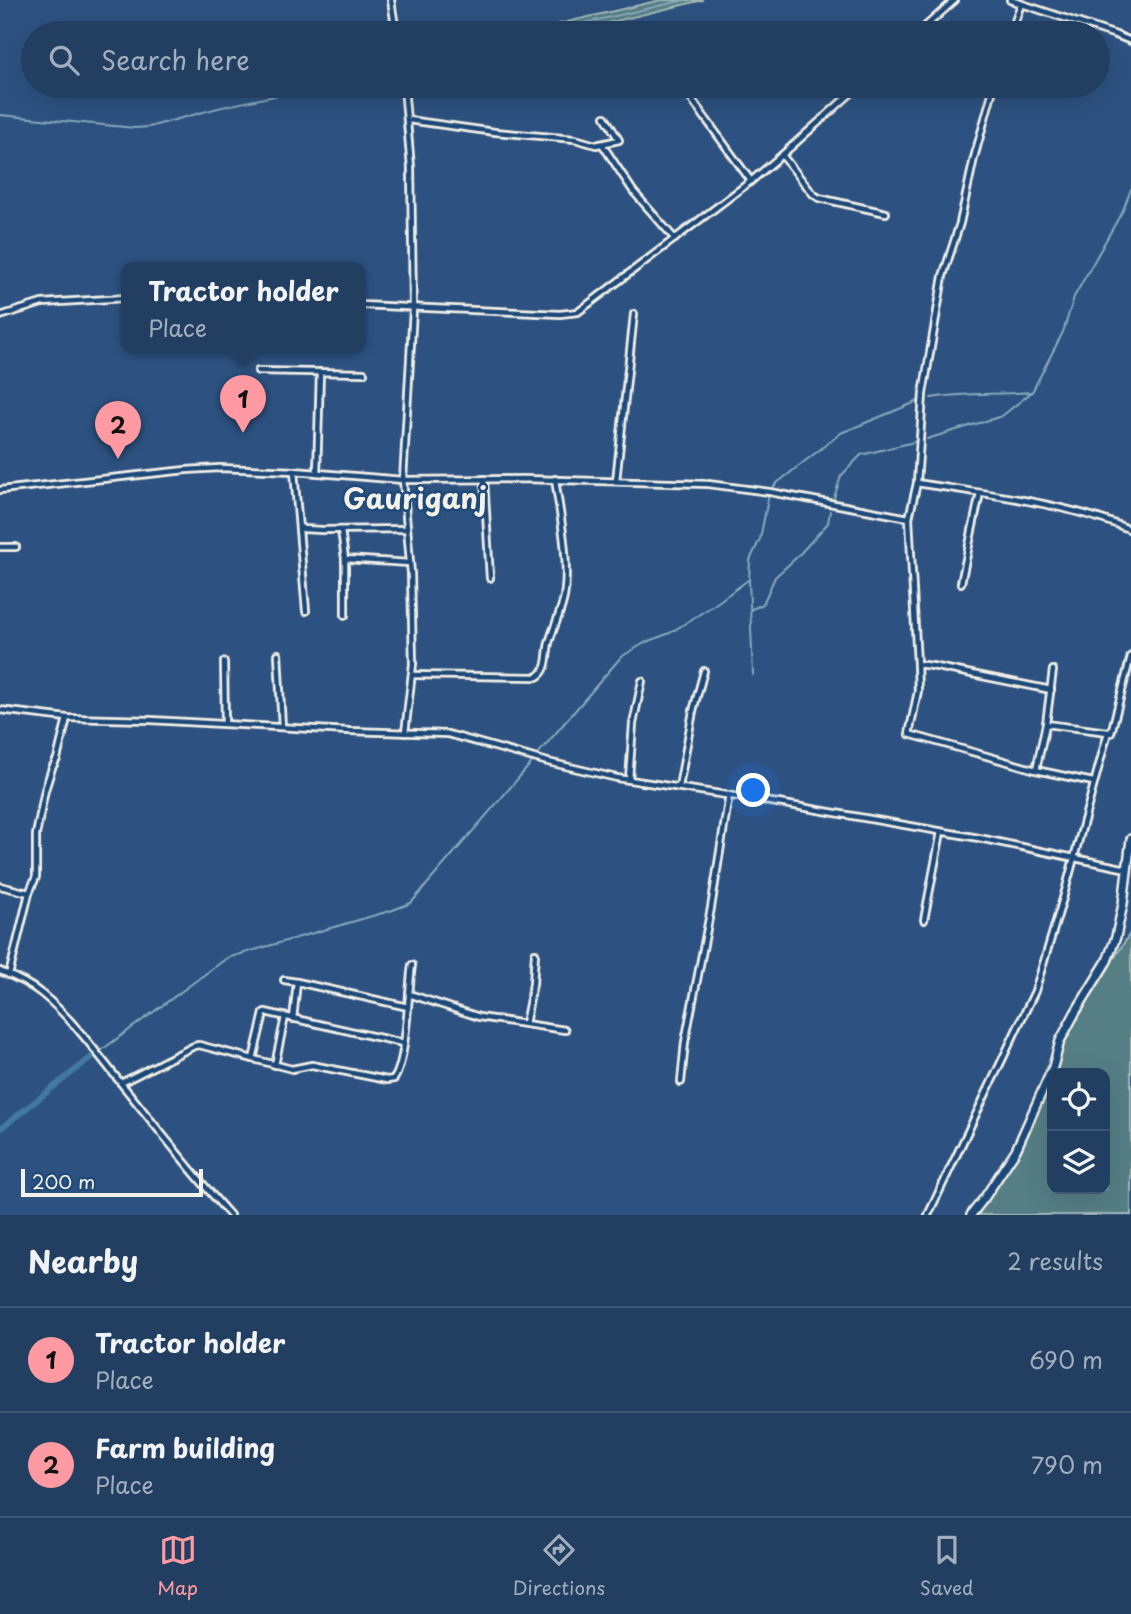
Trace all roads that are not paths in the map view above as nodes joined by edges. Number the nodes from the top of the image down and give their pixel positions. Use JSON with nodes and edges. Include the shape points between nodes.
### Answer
{"nodes":[{"id":1,"x":391,"y":0,"type":"edge"},
{"id":2,"x":955,"y":0,"type":"edge"},
{"id":3,"x":1010,"y":0,"type":"edge"},
{"id":4,"x":1021,"y":4,"type":"junction"},
{"id":5,"x":394,"y":21,"type":"edge"},
{"id":6,"x":931,"y":21,"type":"edge"},
{"id":7,"x":1015,"y":21,"type":"edge"},
{"id":8,"x":1073,"y":21,"type":"edge"},
{"id":9,"x":1110,"y":33,"type":"edge"},
{"id":10,"x":1131,"y":41,"type":"edge"},
{"id":11,"x":405,"y":98,"type":"edge"},
{"id":12,"x":691,"y":98,"type":"edge"},
{"id":13,"x":846,"y":98,"type":"edge"},
{"id":14,"x":991,"y":98,"type":"edge"},
{"id":15,"x":605,"y":117,"type":"dead end"},
{"id":16,"x":408,"y":120,"type":"junction"},
{"id":17,"x":602,"y":144,"type":"junction"},
{"id":18,"x":782,"y":155,"type":"junction"},
{"id":19,"x":751,"y":181,"type":"junction"},
{"id":20,"x":886,"y":213,"type":"dead end"},
{"id":21,"x":676,"y":239,"type":"junction"},
{"id":22,"x":121,"y":298,"type":"edge"},
{"id":23,"x":366,"y":305,"type":"edge"},
{"id":24,"x":413,"y":309,"type":"junction"},
{"id":25,"x":634,"y":314,"type":"dead end"},
{"id":26,"x":0,"y":316,"type":"edge"},
{"id":27,"x":258,"y":371,"type":"dead end"},
{"id":28,"x":320,"y":372,"type":"junction"},
{"id":29,"x":364,"y":373,"type":"dead end"},
{"id":30,"x":294,"y":471,"type":"junction"},
{"id":31,"x":317,"y":473,"type":"junction"},
{"id":32,"x":484,"y":479,"type":"junction"},
{"id":33,"x":555,"y":479,"type":"junction"},
{"id":34,"x":403,"y":480,"type":"junction"},
{"id":35,"x":615,"y":481,"type":"junction"},
{"id":36,"x":917,"y":483,"type":"junction"},
{"id":37,"x":0,"y":489,"type":"edge"},
{"id":38,"x":980,"y":493,"type":"junction"},
{"id":39,"x":909,"y":518,"type":"junction"},
{"id":40,"x":298,"y":526,"type":"junction"},
{"id":41,"x":407,"y":529,"type":"junction"},
{"id":42,"x":341,"y":530,"type":"junction"},
{"id":43,"x":1131,"y":530,"type":"edge"},
{"id":44,"x":0,"y":547,"type":"edge"},
{"id":45,"x":16,"y":547,"type":"dead end"},
{"id":46,"x":345,"y":559,"type":"junction"},
{"id":47,"x":410,"y":563,"type":"junction"},
{"id":48,"x":490,"y":578,"type":"dead end"},
{"id":49,"x":961,"y":583,"type":"dead end"},
{"id":50,"x":306,"y":611,"type":"dead end"},
{"id":51,"x":345,"y":615,"type":"dead end"},
{"id":52,"x":278,"y":654,"type":"dead end"},
{"id":53,"x":1131,"y":656,"type":"edge"},
{"id":54,"x":224,"y":662,"type":"dead end"},
{"id":55,"x":917,"y":664,"type":"junction"},
{"id":56,"x":1053,"y":670,"type":"dead end"},
{"id":57,"x":704,"y":671,"type":"dead end"},
{"id":58,"x":412,"y":676,"type":"junction"},
{"id":59,"x":642,"y":681,"type":"dead end"},
{"id":60,"x":1051,"y":690,"type":"junction"},
{"id":61,"x":0,"y":710,"type":"edge"},
{"id":62,"x":67,"y":718,"type":"junction"},
{"id":63,"x":225,"y":723,"type":"junction"},
{"id":64,"x":1046,"y":724,"type":"junction"},
{"id":65,"x":282,"y":727,"type":"junction"},
{"id":66,"x":1108,"y":732,"type":"junction"},
{"id":67,"x":405,"y":733,"type":"junction"},
{"id":68,"x":1036,"y":770,"type":"junction"},
{"id":69,"x":629,"y":779,"type":"junction"},
{"id":70,"x":1093,"y":782,"type":"junction"},
{"id":71,"x":680,"y":787,"type":"junction"},
{"id":72,"x":729,"y":795,"type":"junction"},
{"id":73,"x":942,"y":832,"type":"junction"},
{"id":74,"x":1131,"y":839,"type":"edge"},
{"id":75,"x":1074,"y":858,"type":"junction"},
{"id":76,"x":1127,"y":869,"type":"junction"},
{"id":77,"x":0,"y":886,"type":"edge"},
{"id":78,"x":29,"y":893,"type":"junction"},
{"id":79,"x":924,"y":920,"type":"dead end"},
{"id":80,"x":535,"y":953,"type":"dead end"},
{"id":81,"x":412,"y":965,"type":"dead end"},
{"id":82,"x":0,"y":971,"type":"edge"},
{"id":83,"x":9,"y":975,"type":"junction"},
{"id":84,"x":284,"y":980,"type":"dead end"},
{"id":85,"x":297,"y":982,"type":"junction"},
{"id":86,"x":409,"y":994,"type":"junction"},
{"id":87,"x":408,"y":1007,"type":"junction"},
{"id":88,"x":285,"y":1017,"type":"junction"},
{"id":89,"x":293,"y":1019,"type":"junction"},
{"id":90,"x":525,"y":1024,"type":"junction"},
{"id":91,"x":565,"y":1030,"type":"dead end"},
{"id":92,"x":403,"y":1043,"type":"junction"},
{"id":93,"x":253,"y":1059,"type":"junction"},
{"id":94,"x":275,"y":1065,"type":"junction"},
{"id":95,"x":681,"y":1082,"type":"dead end"},
{"id":96,"x":121,"y":1083,"type":"junction"},
{"id":97,"x":230,"y":1215,"type":"edge"},
{"id":98,"x":928,"y":1215,"type":"edge"},
{"id":99,"x":971,"y":1215,"type":"edge"}],
"edges":[{"from":1,"to":5,"type":"street"},
{"from":2,"to":6,"type":"street"},
{"from":3,"to":4,"type":"street"},
{"from":4,"to":7,"type":"street"},
{"from":4,"to":8,"type":"street"},
{"from":9,"to":10,"type":"street"},
{"from":11,"to":16,"type":"street"},
{"from":12,"to":19,"type":"street"},
{"from":13,"to":18,"type":"street"},
{"from":14,"to":36,"type":"street","via":[[943,275],[922,394]]},
{"from":15,"to":17,"type":"street","via":[[619,140]]},
{"from":16,"to":17,"type":"street"},
{"from":16,"to":24,"type":"street"},
{"from":17,"to":21,"type":"street","via":[[633,191]]},
{"from":18,"to":19,"type":"street"},
{"from":18,"to":20,"type":"street","via":[[819,198]]},
{"from":19,"to":21,"type":"street"},
{"from":21,"to":24,"type":"street","via":[[578,312]]},
{"from":22,"to":26,"type":"street","via":[[41,303]]},
{"from":23,"to":24,"type":"street"},
{"from":24,"to":34,"type":"street"},
{"from":25,"to":35,"type":"street"},
{"from":27,"to":28,"type":"street"},
{"from":28,"to":29,"type":"street"},
{"from":28,"to":31,"type":"street"},
{"from":30,"to":31,"type":"street"},
{"from":30,"to":37,"type":"street","via":[[186,470]]},
{"from":30,"to":40,"type":"street"},
{"from":31,"to":34,"type":"street"},
{"from":32,"to":33,"type":"street"},
{"from":32,"to":34,"type":"street"},
{"from":32,"to":48,"type":"street"},
{"from":33,"to":35,"type":"street"},
{"from":33,"to":58,"type":"street","via":[[565,590],[541,675]]},
{"from":34,"to":41,"type":"street"},
{"from":35,"to":39,"type":"street","via":[[727,485]]},
{"from":36,"to":38,"type":"street"},
{"from":36,"to":39,"type":"street"},
{"from":38,"to":43,"type":"street","via":[[1065,509]]},
{"from":38,"to":49,"type":"street"},
{"from":39,"to":55,"type":"street"},
{"from":40,"to":42,"type":"street"},
{"from":40,"to":50,"type":"street"},
{"from":41,"to":42,"type":"street"},
{"from":41,"to":47,"type":"street"},
{"from":42,"to":46,"type":"street"},
{"from":44,"to":45,"type":"street"},
{"from":46,"to":47,"type":"street"},
{"from":46,"to":51,"type":"street"},
{"from":47,"to":58,"type":"street"},
{"from":52,"to":65,"type":"street"},
{"from":53,"to":66,"type":"street"},
{"from":54,"to":63,"type":"street"},
{"from":55,"to":60,"type":"street"},
{"from":55,"to":68,"type":"street","via":[[918,691],[909,734]]},
{"from":56,"to":60,"type":"street"},
{"from":57,"to":71,"type":"street"},
{"from":58,"to":67,"type":"street"},
{"from":59,"to":69,"type":"street"},
{"from":60,"to":64,"type":"street"},
{"from":61,"to":62,"type":"street"},
{"from":62,"to":63,"type":"street"},
{"from":62,"to":78,"type":"street","via":[[45,790],[36,835],[36,877]]},
{"from":63,"to":65,"type":"street"},
{"from":64,"to":66,"type":"street"},
{"from":64,"to":68,"type":"street"},
{"from":65,"to":67,"type":"street"},
{"from":66,"to":70,"type":"street"},
{"from":67,"to":69,"type":"street","via":[[448,734]]},
{"from":68,"to":70,"type":"street"},
{"from":69,"to":71,"type":"street"},
{"from":70,"to":75,"type":"street"},
{"from":71,"to":72,"type":"street"},
{"from":72,"to":73,"type":"street"},
{"from":72,"to":95,"type":"street"},
{"from":73,"to":75,"type":"street"},
{"from":73,"to":79,"type":"street"},
{"from":74,"to":76,"type":"main road"},
{"from":75,"to":76,"type":"street"},
{"from":75,"to":98,"type":"street","via":[[1035,991]]},
{"from":76,"to":99,"type":"main road","via":[[1119,926],[1107,961],[1060,1041],[1016,1150]]},
{"from":77,"to":78,"type":"street"},
{"from":78,"to":83,"type":"street"},
{"from":80,"to":90,"type":"street"},
{"from":81,"to":86,"type":"street"},
{"from":82,"to":83,"type":"street"},
{"from":83,"to":96,"type":"street","via":[[59,1010]]},
{"from":84,"to":85,"type":"street"},
{"from":85,"to":87,"type":"street"},
{"from":85,"to":89,"type":"street"},
{"from":86,"to":87,"type":"street"},
{"from":86,"to":90,"type":"street","via":[[479,1017]]},
{"from":87,"to":92,"type":"street"},
{"from":88,"to":89,"type":"street"},
{"from":88,"to":93,"type":"street","via":[[264,1013]]},
{"from":88,"to":94,"type":"street"},
{"from":89,"to":92,"type":"street"},
{"from":90,"to":91,"type":"street"},
{"from":92,"to":94,"type":"street","via":[[394,1079],[312,1065],[292,1069]]},
{"from":93,"to":94,"type":"street"},
{"from":93,"to":96,"type":"street","via":[[199,1045]]},
{"from":96,"to":97,"type":"street"}]}
